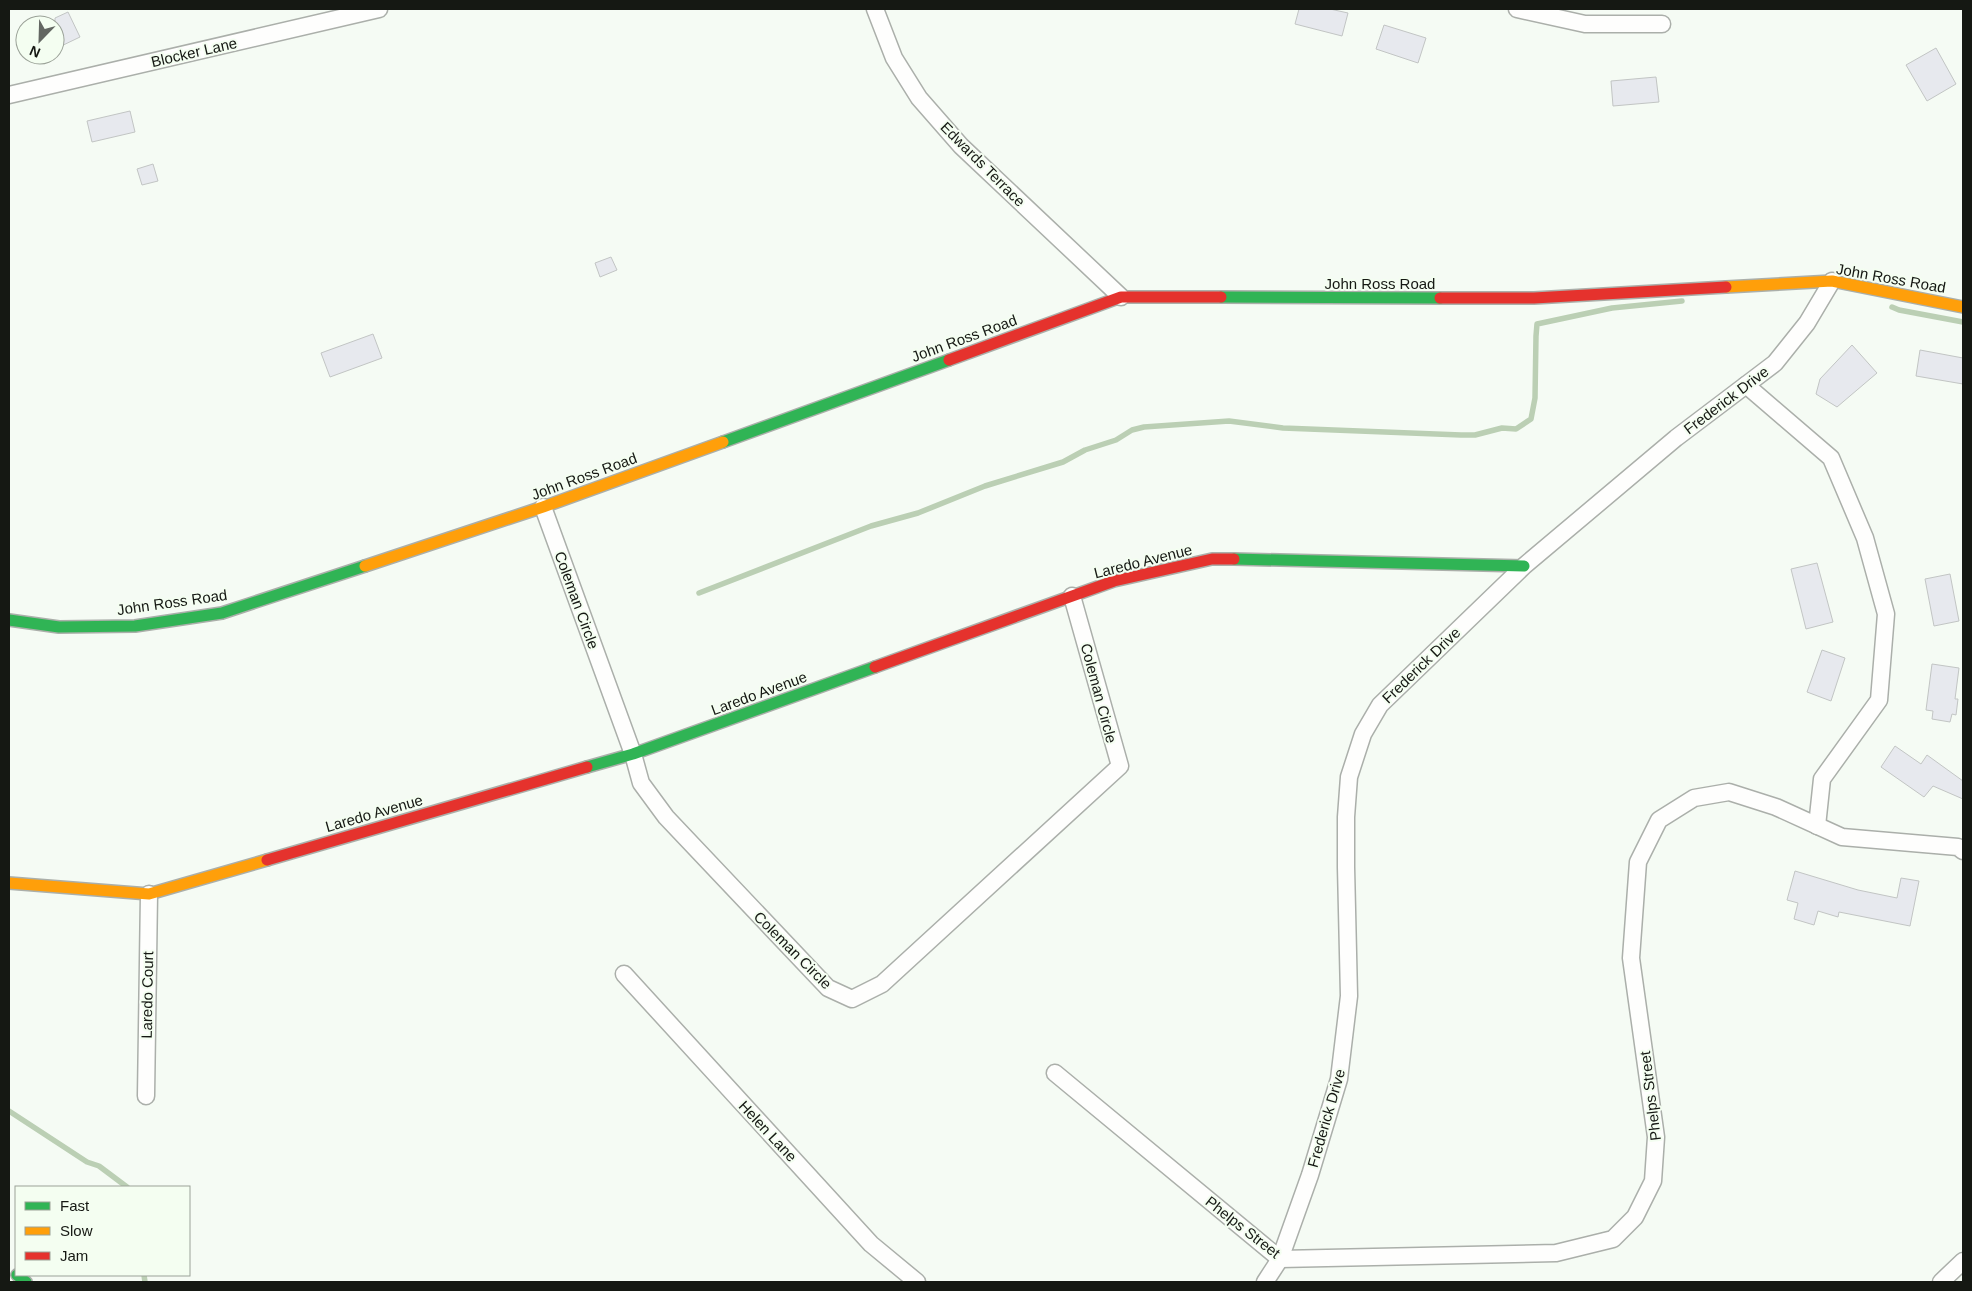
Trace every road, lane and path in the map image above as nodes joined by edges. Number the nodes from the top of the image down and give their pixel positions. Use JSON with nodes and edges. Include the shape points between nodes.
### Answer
{"nodes":[{"id":1,"x":380,"y":9,"type":"edge"},
{"id":2,"x":875,"y":9,"type":"edge"},
{"id":3,"x":1517,"y":9,"type":"edge"},
{"id":4,"x":1662,"y":24,"type":"dead end"},
{"id":5,"x":9,"y":95,"type":"edge"},
{"id":6,"x":1832,"y":281,"type":"junction"},
{"id":7,"x":1121,"y":297,"type":"junction"},
{"id":8,"x":1963,"y":307,"type":"edge"},
{"id":9,"x":1746,"y":385,"type":"junction"},
{"id":10,"x":543,"y":507,"type":"junction"},
{"id":11,"x":1524,"y":566,"type":"junction"},
{"id":12,"x":1072,"y":596,"type":"junction"},
{"id":13,"x":9,"y":620,"type":"edge"},
{"id":14,"x":633,"y":754,"type":"junction"},
{"id":15,"x":1817,"y":826,"type":"junction"},
{"id":16,"x":1963,"y":851,"type":"edge"},
{"id":17,"x":9,"y":882,"type":"edge"},
{"id":18,"x":148,"y":894,"type":"junction"},
{"id":19,"x":624,"y":974,"type":"dead end"},
{"id":20,"x":1056,"y":1073,"type":"dead end"},
{"id":21,"x":146,"y":1096,"type":"dead end"},
{"id":22,"x":1280,"y":1259,"type":"junction"},
{"id":23,"x":1963,"y":1261,"type":"edge"},
{"id":24,"x":917,"y":1282,"type":"edge"},
{"id":25,"x":1266,"y":1282,"type":"edge"},
{"id":26,"x":1941,"y":1282,"type":"edge"}],
"edges":[{"from":1,"to":5,"type":"street","name":"Blocker Lane"},
{"from":2,"to":7,"type":"street","name":"Edwards Terrace","via":[[894,58],[919,98],[961,146]]},
{"from":3,"to":4,"type":"street","via":[[1585,24]]},
{"from":6,"to":7,"type":"street","name":"John Ross Road","via":[[1534,298]]},
{"from":6,"to":8,"type":"street","name":"John Ross Road"},
{"from":6,"to":9,"type":"street","name":"Frederick Drive","via":[[1807,323],[1775,363]]},
{"from":7,"to":10,"type":"street","name":"John Ross Road"},
{"from":9,"to":11,"type":"street","name":"Frederick Drive","via":[[1676,438]]},
{"from":9,"to":15,"type":"street","via":[[1831,458],[1865,538],[1886,614],[1879,700],[1822,779]]},
{"from":10,"to":13,"type":"street","name":"John Ross Road","via":[[222,613],[135,626],[59,627]]},
{"from":10,"to":14,"type":"street","name":"Coleman Circle"},
{"from":11,"to":12,"type":"street","name":"Laredo Avenue","via":[[1212,559],[1114,581]]},
{"from":11,"to":22,"type":"street","name":"Frederick Drive","via":[[1380,705],[1363,734],[1349,777],[1346,817],[1350,996],[1339,1079]]},
{"from":12,"to":14,"type":"street","name":"Laredo Avenue"},
{"from":12,"to":14,"type":"street","name":"Coleman Circle","via":[[1120,766],[882,984],[852,999],[828,988],[666,817],[641,783]]},
{"from":14,"to":18,"type":"street","name":"Laredo Avenue"},
{"from":15,"to":16,"type":"street","name":"Phelps Street","via":[[1842,837],[1958,847]]},
{"from":15,"to":22,"type":"street","name":"Phelps Street","via":[[1776,807],[1729,792],[1694,798],[1660,820],[1638,862],[1631,958],[1656,1137],[1653,1181],[1635,1217],[1613,1239],[1556,1253]]},
{"from":17,"to":18,"type":"street","name":"Laredo Avenue"},
{"from":18,"to":21,"type":"street","name":"Laredo Court"},
{"from":19,"to":24,"type":"street","name":"Helen Lane","via":[[871,1244]]},
{"from":20,"to":22,"type":"street","name":"Phelps Street"},
{"from":22,"to":25,"type":"street","name":"Frederick Drive"},
{"from":23,"to":26,"type":"street"}]}
